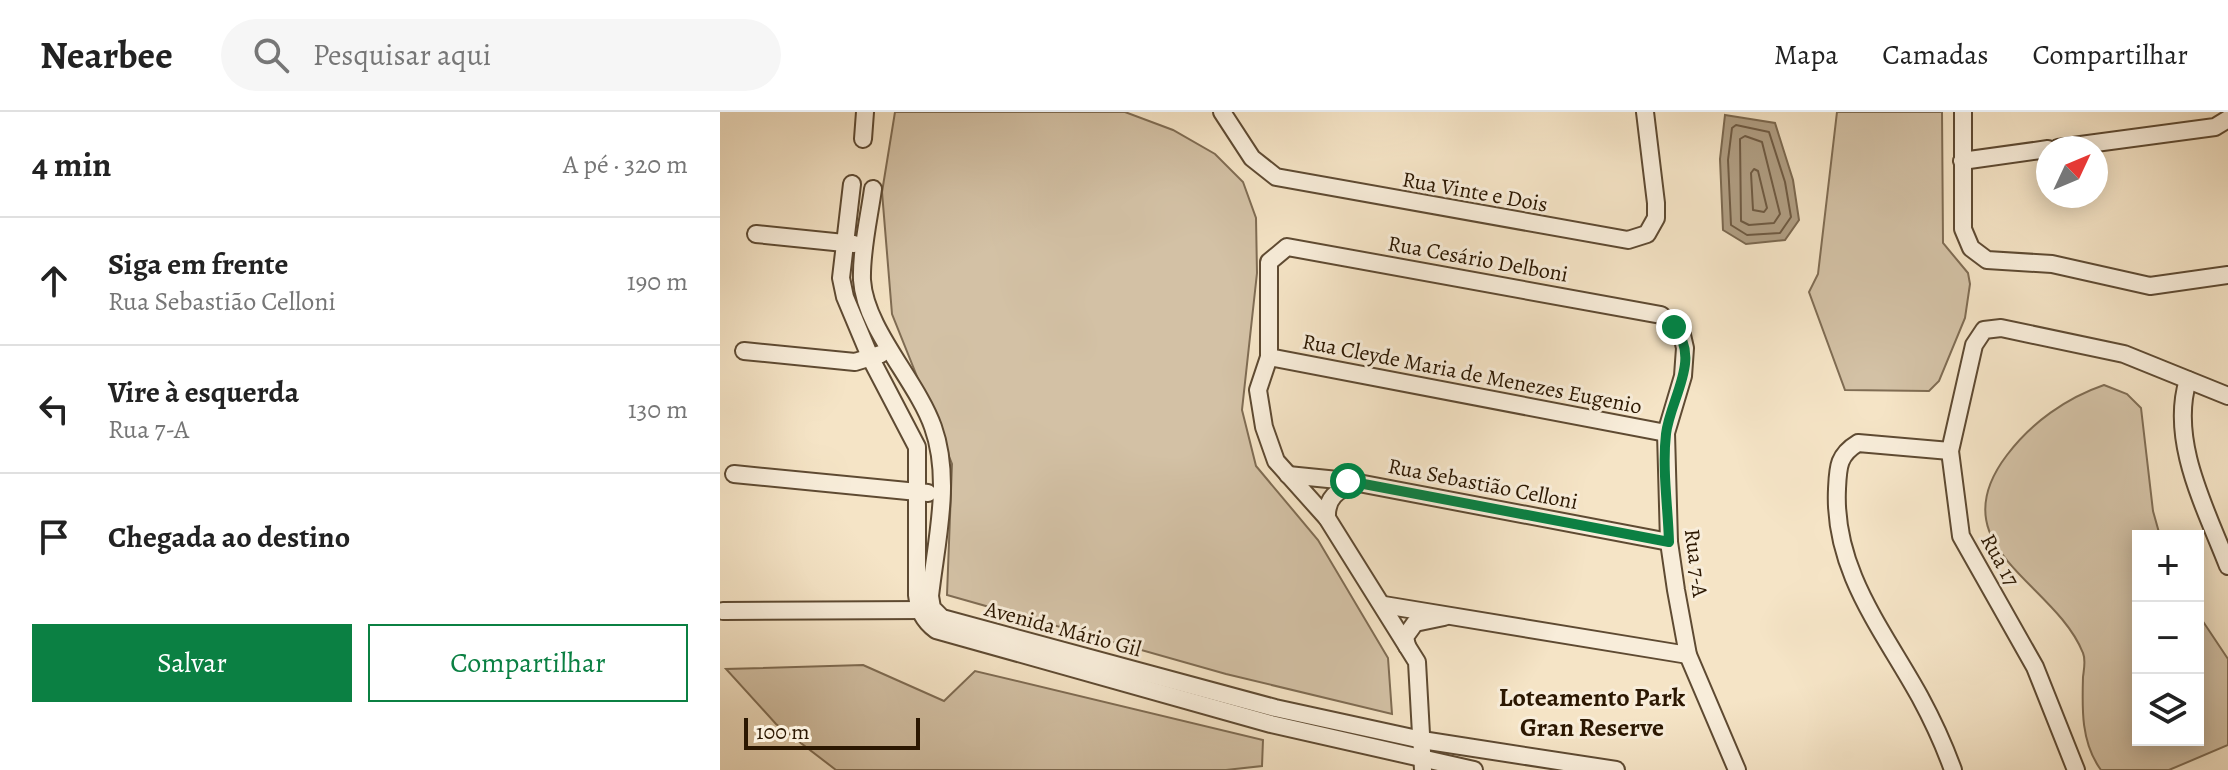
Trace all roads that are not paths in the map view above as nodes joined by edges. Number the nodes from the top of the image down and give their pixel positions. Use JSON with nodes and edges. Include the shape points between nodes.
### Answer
{"nodes":[{"id":1,"x":865,"y":112,"type":"edge"},
{"id":2,"x":1222,"y":112,"type":"edge"},
{"id":3,"x":1645,"y":112,"type":"edge"},
{"id":4,"x":1963,"y":112,"type":"edge"},
{"id":5,"x":2228,"y":119,"type":"edge"},
{"id":6,"x":863,"y":139,"type":"dead end"},
{"id":7,"x":2108,"y":141,"type":"edge"},
{"id":8,"x":2036,"y":151,"type":"edge"},
{"id":9,"x":1962,"y":161,"type":"junction"},
{"id":10,"x":852,"y":184,"type":"dead end"},
{"id":11,"x":873,"y":189,"type":"dead end"},
{"id":12,"x":756,"y":234,"type":"dead end"},
{"id":13,"x":846,"y":242,"type":"junction"},
{"id":14,"x":865,"y":247,"type":"junction"},
{"id":15,"x":2228,"y":275,"type":"edge"},
{"id":16,"x":1661,"y":315,"type":"joint"},
{"id":17,"x":889,"y":350,"type":"junction"},
{"id":18,"x":744,"y":351,"type":"dead end"},
{"id":19,"x":1269,"y":357,"type":"junction"},
{"id":20,"x":871,"y":359,"type":"junction"},
{"id":21,"x":2188,"y":380,"type":"junction"},
{"id":22,"x":2228,"y":396,"type":"edge"},
{"id":23,"x":1666,"y":433,"type":"junction"},
{"id":24,"x":1950,"y":451,"type":"junction"},
{"id":25,"x":734,"y":474,"type":"dead end"},
{"id":26,"x":1288,"y":475,"type":"junction"},
{"id":27,"x":1356,"y":483,"type":"junction"},
{"id":28,"x":920,"y":492,"type":"junction"},
{"id":29,"x":941,"y":494,"type":"junction"},
{"id":30,"x":1327,"y":518,"type":"junction"},
{"id":31,"x":1669,"y":542,"type":"junction"},
{"id":32,"x":2228,"y":566,"type":"edge"},
{"id":33,"x":1384,"y":605,"type":"junction"},
{"id":34,"x":925,"y":610,"type":"junction"},
{"id":35,"x":723,"y":611,"type":"dead end"},
{"id":36,"x":1454,"y":616,"type":"junction"},
{"id":37,"x":1407,"y":646,"type":"junction"},
{"id":38,"x":1688,"y":655,"type":"junction"},
{"id":39,"x":1273,"y":716,"type":"junction"},
{"id":40,"x":1422,"y":740,"type":"junction"},
{"id":41,"x":1424,"y":766,"type":"edge"},
{"id":42,"x":1578,"y":767,"type":"edge"},
{"id":43,"x":1474,"y":770,"type":"edge"},
{"id":44,"x":1616,"y":770,"type":"edge"},
{"id":45,"x":1737,"y":770,"type":"edge"},
{"id":46,"x":1953,"y":770,"type":"edge"},
{"id":47,"x":2076,"y":770,"type":"edge"}],
"edges":[{"from":1,"to":6,"type":"street"},
{"from":2,"to":3,"type":"street","name":"Rua Vinte e Dois","via":[[1252,158],[1276,177],[1615,239],[1643,237],[1656,218]]},
{"from":4,"to":9,"type":"street"},
{"from":5,"to":7,"type":"street","via":[[2215,127]]},
{"from":8,"to":9,"type":"street"},
{"from":9,"to":15,"type":"street","via":[[1965,240],[1987,260],[2052,264],[2150,286]]},
{"from":10,"to":13,"type":"street"},
{"from":11,"to":14,"type":"street"},
{"from":12,"to":13,"type":"street"},
{"from":13,"to":14,"type":"street"},
{"from":13,"to":20,"type":"street","via":[[841,278]]},
{"from":14,"to":17,"type":"street","via":[[864,290]]},
{"from":16,"to":19,"type":"street","name":"Rua Cesário Delboni","via":[[1287,247],[1269,262]]},
{"from":16,"to":23,"type":"street","name":"Rua 7-A","via":[[1682,335],[1685,348],[1683,376]]},
{"from":17,"to":20,"type":"street"},
{"from":17,"to":29,"type":"street","via":[[933,427],[941,460]]},
{"from":18,"to":20,"type":"street"},
{"from":19,"to":23,"type":"street","name":"Rua Cleyde Maria de Menezes Eugenio"},
{"from":19,"to":26,"type":"street","via":[[1258,390],[1264,427],[1276,461]]},
{"from":20,"to":28,"type":"street","via":[[917,447]]},
{"from":21,"to":22,"type":"street"},
{"from":21,"to":24,"type":"street","name":"Rua 17","via":[[2124,354],[2001,328],[1984,330],[1974,345]]},
{"from":21,"to":32,"type":"street","via":[[2181,402],[2186,447]]},
{"from":23,"to":31,"type":"street","name":"Rua 7-A"},
{"from":24,"to":46,"type":"street","via":[[1858,443],[1838,463],[1836,519],[1850,576],[1920,697]]},
{"from":24,"to":47,"type":"street","name":"Rua 17","via":[[1961,536],[2035,667]]},
{"from":25,"to":28,"type":"street"},
{"from":26,"to":27,"type":"street","name":"Rua Sebastião Celloni"},
{"from":26,"to":30,"type":"street"},
{"from":27,"to":30,"type":"street","via":[[1335,493]]},
{"from":27,"to":31,"type":"street","name":"Rua Sebastião Celloni"},
{"from":28,"to":29,"type":"street"},
{"from":28,"to":34,"type":"street"},
{"from":29,"to":34,"type":"street"},
{"from":30,"to":33,"type":"street"},
{"from":31,"to":38,"type":"street","name":"Rua 7-A"},
{"from":33,"to":36,"type":"street"},
{"from":33,"to":37,"type":"street"},
{"from":34,"to":35,"type":"street"},
{"from":34,"to":39,"type":"street","name":"Avenida Mário Gil","via":[[1020,647]]},
{"from":36,"to":37,"type":"street","via":[[1415,623],[1405,637]]},
{"from":36,"to":38,"type":"street"},
{"from":37,"to":40,"type":"street","via":[[1420,673]]},
{"from":38,"to":45,"type":"street","name":"Rua 7-A"},
{"from":39,"to":40,"type":"street","name":"Avenida Mário Gil"},
{"from":39,"to":41,"type":"street","name":"Avenida Mário Gil"},
{"from":40,"to":41,"type":"street"},
{"from":40,"to":42,"type":"street","name":"Avenida Mário Gil"},
{"from":41,"to":43,"type":"street","name":"Avenida Mário Gil"},
{"from":42,"to":44,"type":"street","name":"Avenida Mário Gil"}]}
